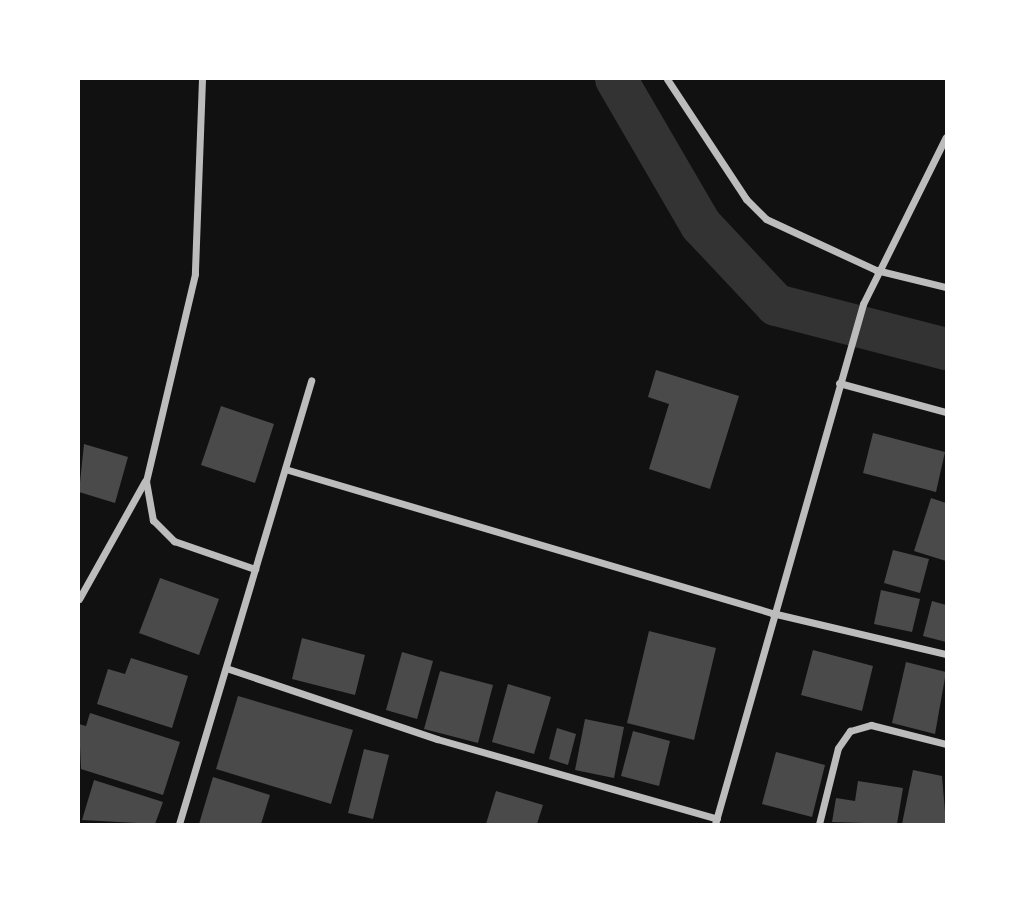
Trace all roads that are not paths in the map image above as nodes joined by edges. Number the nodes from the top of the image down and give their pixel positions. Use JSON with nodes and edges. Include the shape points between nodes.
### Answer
{"nodes":[{"id":1,"x":202,"y":79,"type":"edge"},
{"id":2,"x":667,"y":79,"type":"edge"},
{"id":3,"x":946,"y":136,"type":"edge"},
{"id":4,"x":876,"y":270,"type":"junction"},
{"id":5,"x":946,"y":287,"type":"edge"},
{"id":6,"x":311,"y":380,"type":"dead end"},
{"id":7,"x":839,"y":383,"type":"junction"},
{"id":8,"x":946,"y":412,"type":"edge"},
{"id":9,"x":285,"y":469,"type":"junction"},
{"id":10,"x":146,"y":481,"type":"junction"},
{"id":11,"x":255,"y":569,"type":"junction"},
{"id":12,"x":79,"y":599,"type":"edge"},
{"id":13,"x":772,"y":613,"type":"junction"},
{"id":14,"x":946,"y":654,"type":"edge"},
{"id":15,"x":226,"y":668,"type":"junction"},
{"id":16,"x":946,"y":744,"type":"edge"},
{"id":17,"x":716,"y":822,"type":"edge"},
{"id":18,"x":179,"y":824,"type":"edge"},
{"id":19,"x":819,"y":824,"type":"edge"}],
"edges":[{"from":1,"to":10,"type":"street","via":[[195,274]]},
{"from":2,"to":4,"type":"street","via":[[766,219]]},
{"from":3,"to":4,"type":"street"},
{"from":4,"to":5,"type":"street"},
{"from":4,"to":7,"type":"street"},
{"from":6,"to":9,"type":"street"},
{"from":7,"to":8,"type":"street"},
{"from":7,"to":13,"type":"street"},
{"from":9,"to":11,"type":"street"},
{"from":9,"to":13,"type":"street"},
{"from":10,"to":11,"type":"street","via":[[153,520],[174,541]]},
{"from":10,"to":12,"type":"street"},
{"from":11,"to":15,"type":"street"},
{"from":13,"to":14,"type":"street"},
{"from":13,"to":17,"type":"street"},
{"from":15,"to":17,"type":"street","via":[[437,738]]},
{"from":15,"to":18,"type":"street"},
{"from":16,"to":19,"type":"street","via":[[871,725],[850,731],[838,748]]}]}
